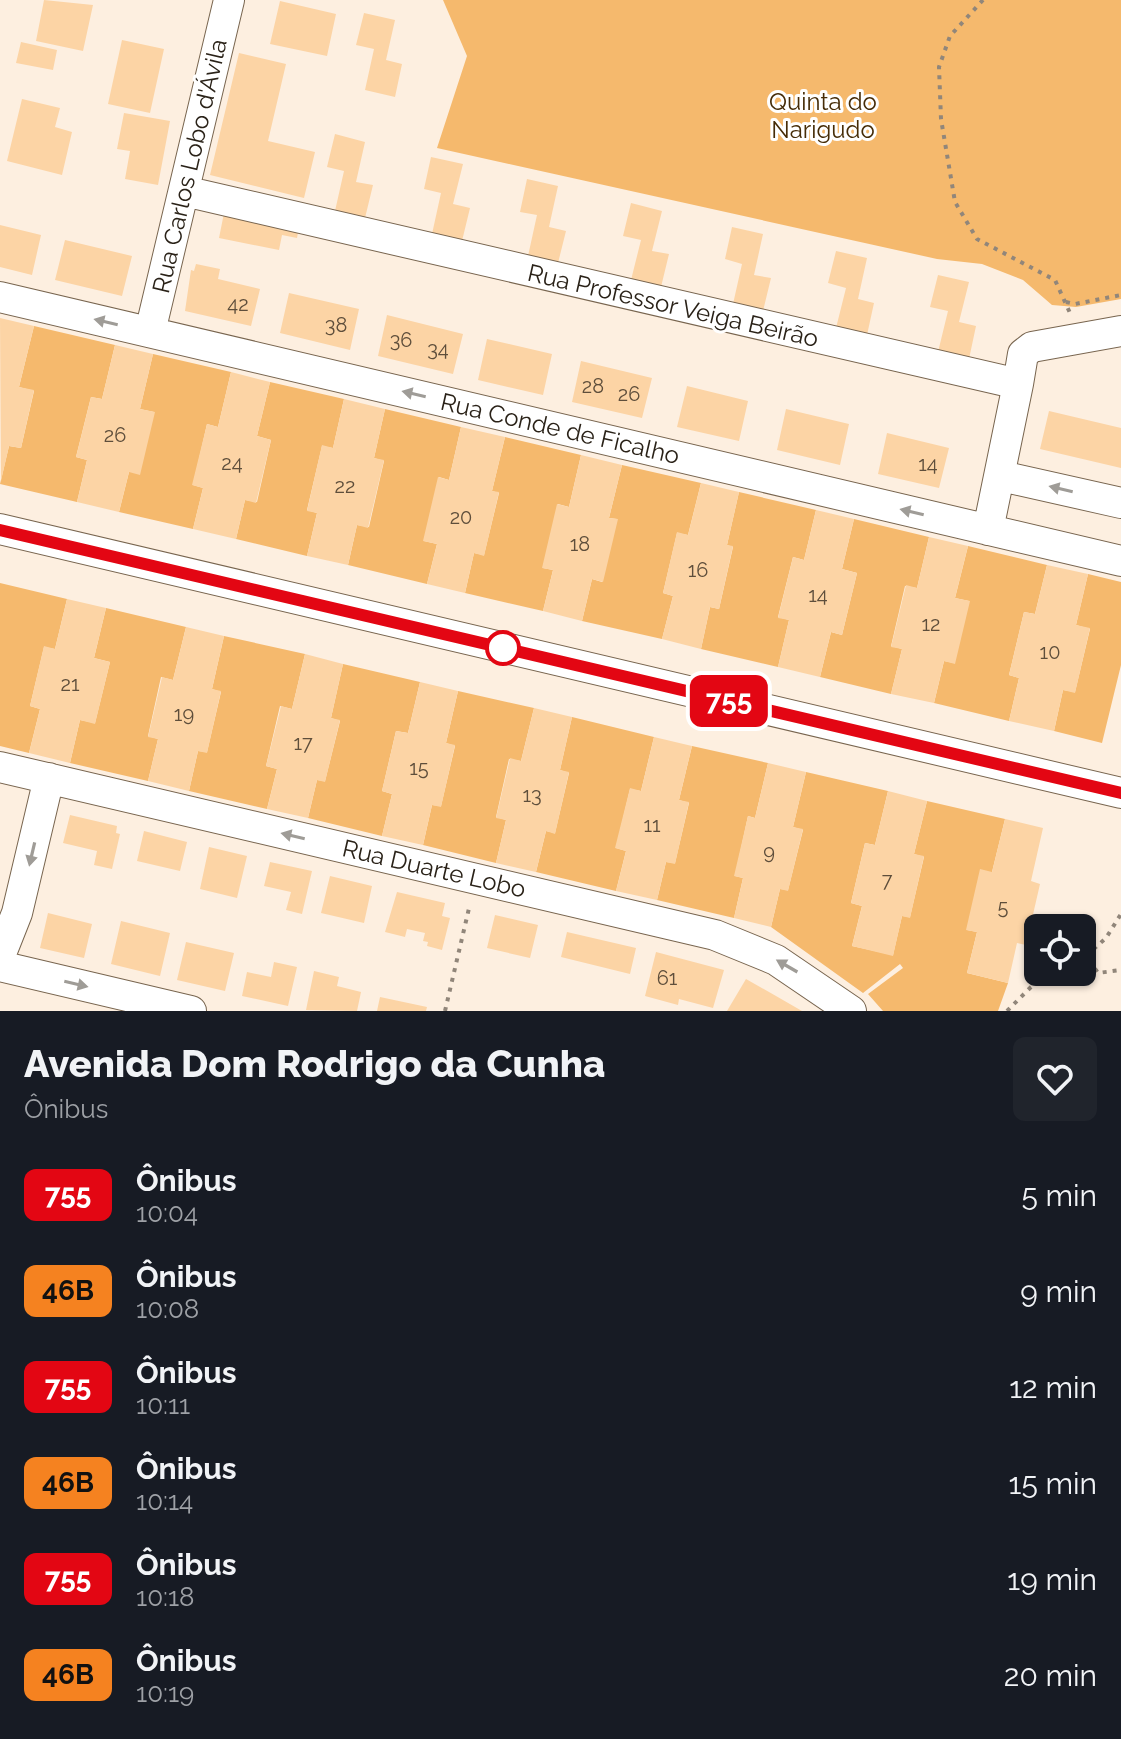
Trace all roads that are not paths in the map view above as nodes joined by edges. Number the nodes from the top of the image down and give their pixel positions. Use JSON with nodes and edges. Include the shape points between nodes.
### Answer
{"nodes":[{"id":1,"x":229,"y":0,"type":"edge"},
{"id":2,"x":184,"y":191,"type":"junction"},
{"id":3,"x":0,"y":297,"type":"edge"},
{"id":4,"x":1121,"y":331,"type":"edge"},
{"id":5,"x":150,"y":332,"type":"junction"},
{"id":6,"x":1018,"y":384,"type":"junction"},
{"id":7,"x":1001,"y":476,"type":"junction"},
{"id":8,"x":1121,"y":503,"type":"edge"},
{"id":9,"x":0,"y":529,"type":"edge"},
{"id":10,"x":988,"y":530,"type":"junction"},
{"id":11,"x":1121,"y":561,"type":"edge"},
{"id":12,"x":0,"y":767,"type":"edge"},
{"id":13,"x":49,"y":778,"type":"junction"},
{"id":14,"x":1121,"y":793,"type":"edge"},
{"id":15,"x":0,"y":956,"type":"edge"},
{"id":16,"x":0,"y":966,"type":"edge"},
{"id":17,"x":191,"y":1011,"type":"edge"},
{"id":18,"x":851,"y":1011,"type":"edge"}],
"edges":[{"from":1,"to":2,"type":"street","name":"Rua Carlos Lobo d'Ávila"},
{"from":2,"to":5,"type":"street","name":"Rua Carlos Lobo d'Ávila"},
{"from":2,"to":6,"type":"street","name":"Rua Professor Veiga Beirão"},
{"from":5,"to":3,"type":"street","name":"Rua Conde de Ficalho","one_way":true},
{"from":4,"to":6,"type":"street","via":[[1032,347],[1023,354]]},
{"from":10,"to":5,"type":"street","name":"Rua Conde de Ficalho","one_way":true},
{"from":6,"to":7,"type":"street"},
{"from":8,"to":7,"type":"street","one_way":true},
{"from":7,"to":10,"type":"street"},
{"from":9,"to":14,"type":"street"},
{"from":10,"to":11,"type":"street","name":"Rua Conde de Ficalho"},
{"from":12,"to":13,"type":"street","name":"Rua Duarte Lobo"},
{"from":13,"to":15,"type":"street","one_way":true,"via":[[17,913]]},
{"from":18,"to":13,"type":"street","name":"Rua Duarte Lobo","one_way":true,"via":[[804,976],[715,935]]},
{"from":16,"to":17,"type":"street","one_way":true}]}
